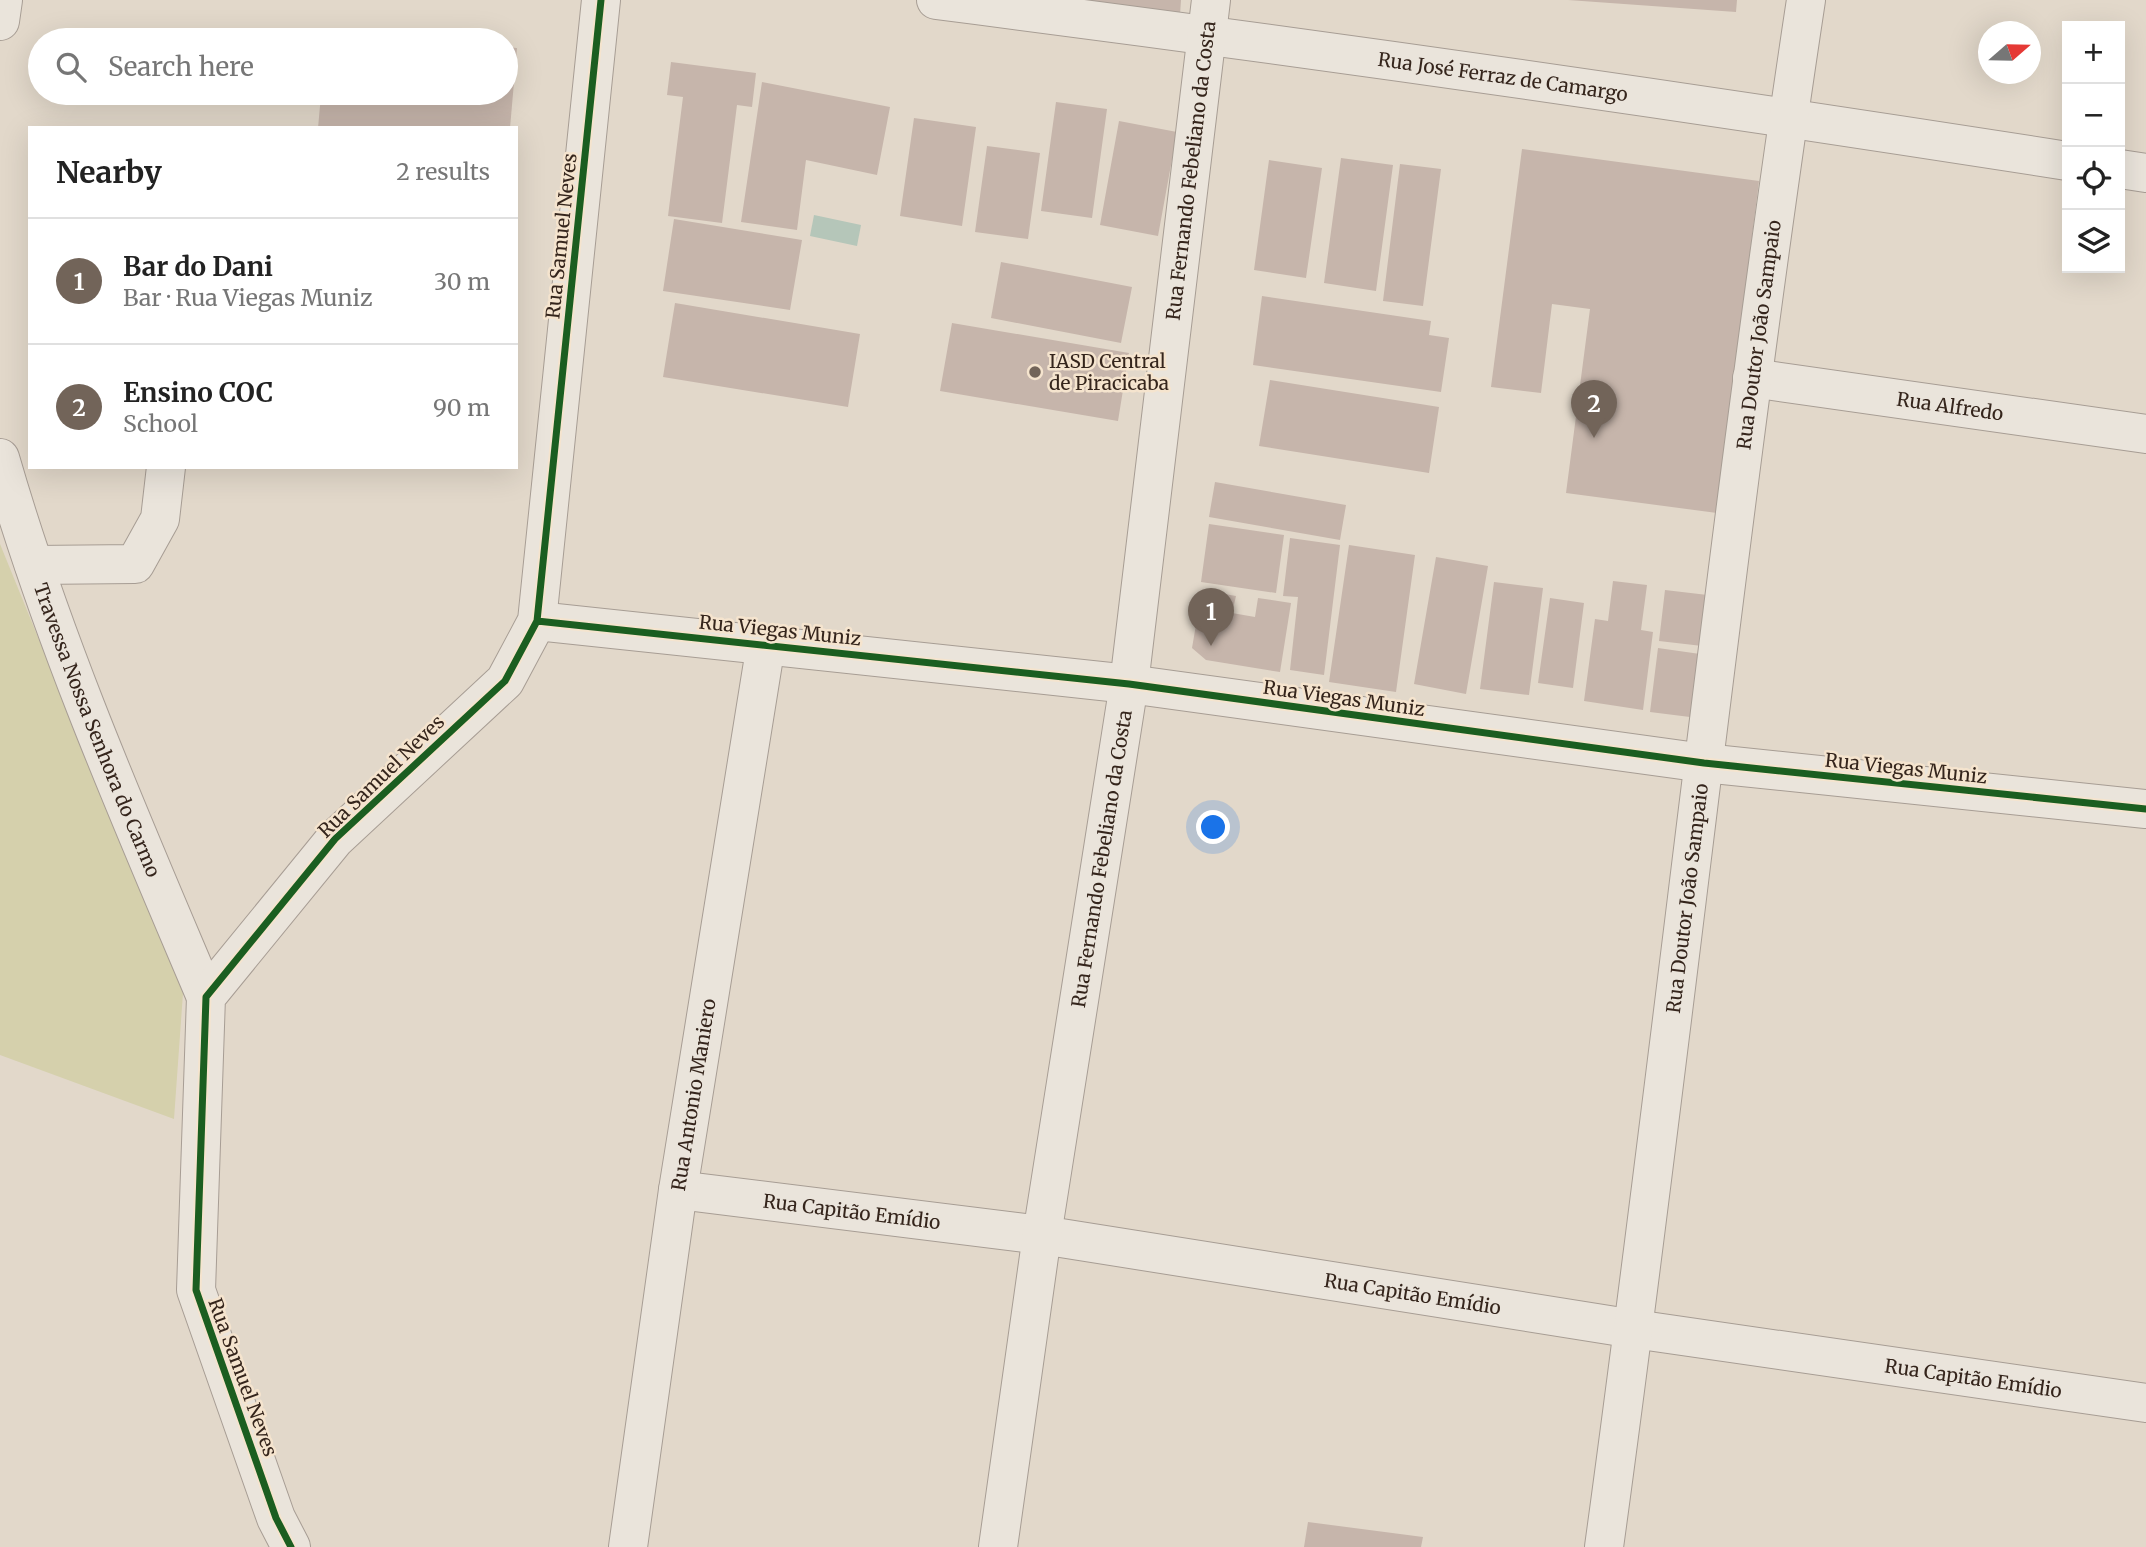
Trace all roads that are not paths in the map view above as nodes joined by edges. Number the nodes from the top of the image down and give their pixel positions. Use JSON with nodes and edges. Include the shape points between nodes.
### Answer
{"nodes":[{"id":1,"x":3,"y":0,"type":"edge"},
{"id":2,"x":601,"y":0,"type":"edge"},
{"id":3,"x":936,"y":0,"type":"edge"},
{"id":4,"x":1806,"y":0,"type":"edge"},
{"id":5,"x":1209,"y":17,"type":"edge"},
{"id":6,"x":0,"y":20,"type":"edge"},
{"id":7,"x":1788,"y":117,"type":"junction"},
{"id":8,"x":2062,"y":160,"type":"edge"},
{"id":9,"x":2125,"y":170,"type":"edge"},
{"id":10,"x":2146,"y":173,"type":"edge"},
{"id":11,"x":1752,"y":377,"type":"junction"},
{"id":12,"x":2146,"y":434,"type":"edge"},
{"id":13,"x":0,"y":458,"type":"edge"},
{"id":14,"x":166,"y":469,"type":"edge"},
{"id":15,"x":34,"y":565,"type":"junction"},
{"id":16,"x":537,"y":621,"type":"junction"},
{"id":17,"x":766,"y":644,"type":"junction"},
{"id":18,"x":1129,"y":684,"type":"junction"},
{"id":19,"x":1704,"y":763,"type":"junction"},
{"id":20,"x":2146,"y":809,"type":"edge"},
{"id":21,"x":206,"y":997,"type":"junction"},
{"id":22,"x":678,"y":1190,"type":"junction"},
{"id":23,"x":1042,"y":1235,"type":"junction"},
{"id":24,"x":1634,"y":1329,"type":"junction"},
{"id":25,"x":2146,"y":1403,"type":"edge"},
{"id":26,"x":291,"y":1547,"type":"edge"},
{"id":27,"x":628,"y":1547,"type":"edge"},
{"id":28,"x":998,"y":1547,"type":"edge"},
{"id":29,"x":1604,"y":1547,"type":"edge"}],
"edges":[{"from":1,"to":6,"type":"street"},
{"from":2,"to":16,"type":"street","name":"Rua Samuel Neves"},
{"from":3,"to":5,"type":"street","name":"Rua José Ferraz de Camargo"},
{"from":4,"to":7,"type":"street","name":"Rua Doutor João Sampaio"},
{"from":5,"to":7,"type":"street","name":"Rua José Ferraz de Camargo"},
{"from":5,"to":18,"type":"street","name":"Rua Fernando Febeliano da Costa"},
{"from":7,"to":8,"type":"street","name":"Rua José Ferraz de Camargo"},
{"from":7,"to":11,"type":"street","name":"Rua Doutor João Sampaio"},
{"from":9,"to":10,"type":"street"},
{"from":11,"to":12,"type":"street","name":"Rua Alfredo"},
{"from":11,"to":19,"type":"street","name":"Rua Doutor João Sampaio"},
{"from":13,"to":15,"type":"street","name":"Travessa Nossa Senhora do Carmo"},
{"from":14,"to":15,"type":"street","via":[[160,519],[135,564]]},
{"from":15,"to":21,"type":"street","name":"Travessa Nossa Senhora do Carmo","via":[[119,791]]},
{"from":16,"to":17,"type":"street","name":"Rua Viegas Muniz"},
{"from":16,"to":21,"type":"street","name":"Rua Samuel Neves","via":[[505,681],[335,839]]},
{"from":17,"to":18,"type":"street","name":"Rua Viegas Muniz"},
{"from":17,"to":22,"type":"street","name":"Rua Antonio Maniero"},
{"from":18,"to":19,"type":"street","name":"Rua Viegas Muniz"},
{"from":18,"to":23,"type":"street","name":"Rua Fernando Febeliano da Costa"},
{"from":19,"to":20,"type":"street","name":"Rua Viegas Muniz"},
{"from":19,"to":24,"type":"street","name":"Rua Doutor João Sampaio"},
{"from":21,"to":26,"type":"street","name":"Rua Samuel Neves","via":[[195,1290],[276,1518]]},
{"from":22,"to":23,"type":"street","name":"Rua Capitão Emídio"},
{"from":22,"to":27,"type":"street","name":"Rua Antonio Maniero"},
{"from":23,"to":24,"type":"street","name":"Rua Capitão Emídio"},
{"from":23,"to":28,"type":"street","name":"Rua Fernando Febeliano da Costa"},
{"from":24,"to":25,"type":"street","name":"Rua Capitão Emídio"},
{"from":24,"to":29,"type":"street","name":"Rua Doutor João Sampaio"}]}
